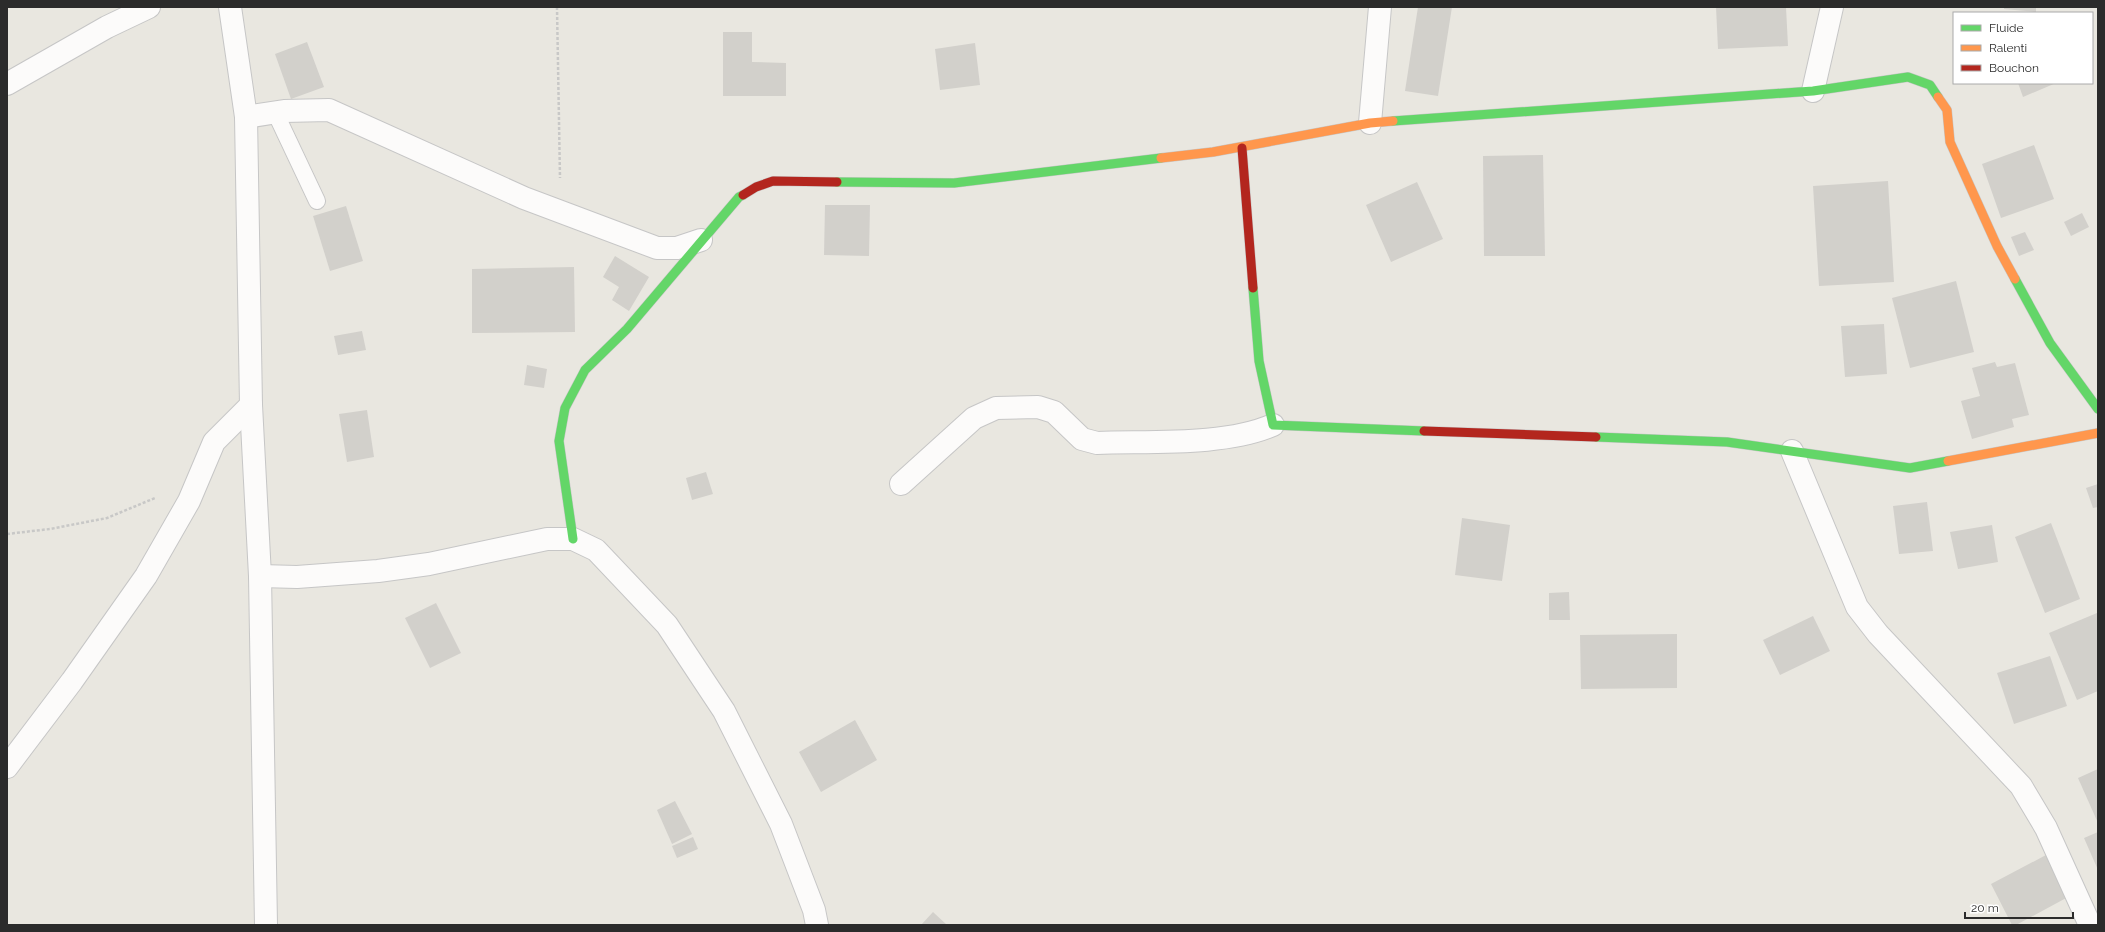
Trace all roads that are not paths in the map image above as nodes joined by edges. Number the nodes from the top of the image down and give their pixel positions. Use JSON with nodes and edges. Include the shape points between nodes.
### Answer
{"nodes":[{"id":1,"x":149,"y":7,"type":"edge"},
{"id":2,"x":230,"y":7,"type":"edge"},
{"id":3,"x":1380,"y":7,"type":"edge"},
{"id":4,"x":1832,"y":7,"type":"edge"},
{"id":5,"x":7,"y":84,"type":"edge"},
{"id":6,"x":1813,"y":91,"type":"junction"},
{"id":7,"x":275,"y":112,"type":"junction"},
{"id":8,"x":246,"y":117,"type":"junction"},
{"id":9,"x":1370,"y":123,"type":"junction"},
{"id":10,"x":1242,"y":148,"type":"junction"},
{"id":11,"x":316,"y":201,"type":"dead end"},
{"id":12,"x":701,"y":240,"type":"junction"},
{"id":13,"x":251,"y":405,"type":"junction"},
{"id":14,"x":2098,"y":409,"type":"edge"},
{"id":15,"x":1273,"y":425,"type":"junction"},
{"id":16,"x":2098,"y":433,"type":"edge"},
{"id":17,"x":1792,"y":451,"type":"junction"},
{"id":18,"x":901,"y":484,"type":"dead end"},
{"id":19,"x":573,"y":539,"type":"junction"},
{"id":20,"x":260,"y":576,"type":"junction"},
{"id":21,"x":7,"y":767,"type":"edge"},
{"id":22,"x":266,"y":925,"type":"edge"},
{"id":23,"x":817,"y":925,"type":"edge"},
{"id":24,"x":2090,"y":925,"type":"edge"}],
"edges":[{"from":1,"to":5,"type":"street"},
{"from":2,"to":8,"type":"street"},
{"from":3,"to":9,"type":"street"},
{"from":4,"to":6,"type":"street"},
{"from":6,"to":9,"type":"street"},
{"from":6,"to":14,"type":"street","via":[[1908,77],[1930,85],[1947,110],[1950,142],[1997,246],[2050,343]]},
{"from":7,"to":8,"type":"street"},
{"from":7,"to":11,"type":"lane"},
{"from":7,"to":12,"type":"street","via":[[329,110],[524,198],[657,248],[677,248]]},
{"from":8,"to":13,"type":"street"},
{"from":9,"to":10,"type":"street"},
{"from":10,"to":12,"type":"street","via":[[954,184],[773,181],[739,197]]},
{"from":10,"to":15,"type":"street","via":[[1259,361]]},
{"from":12,"to":19,"type":"street","via":[[627,329],[585,370],[565,408],[559,441]]},
{"from":13,"to":20,"type":"street"},
{"from":13,"to":21,"type":"street","via":[[214,442],[189,501],[146,576]]},
{"from":15,"to":17,"type":"street","via":[[1727,442]]},
{"from":15,"to":18,"type":"street","via":[[1260,431],[1221,438],[1097,442],[1082,439],[1054,412],[1038,407],[996,408],[974,418]]},
{"from":16,"to":17,"type":"street","via":[[1910,468]]},
{"from":17,"to":24,"type":"street","via":[[1857,607],[1878,634],[2021,786],[2046,828]]},
{"from":19,"to":20,"type":"street","via":[[546,539],[429,564],[378,571],[297,577]]},
{"from":19,"to":23,"type":"street","via":[[596,550],[668,625],[724,711],[781,824],[814,910]]},
{"from":20,"to":22,"type":"street"}]}
